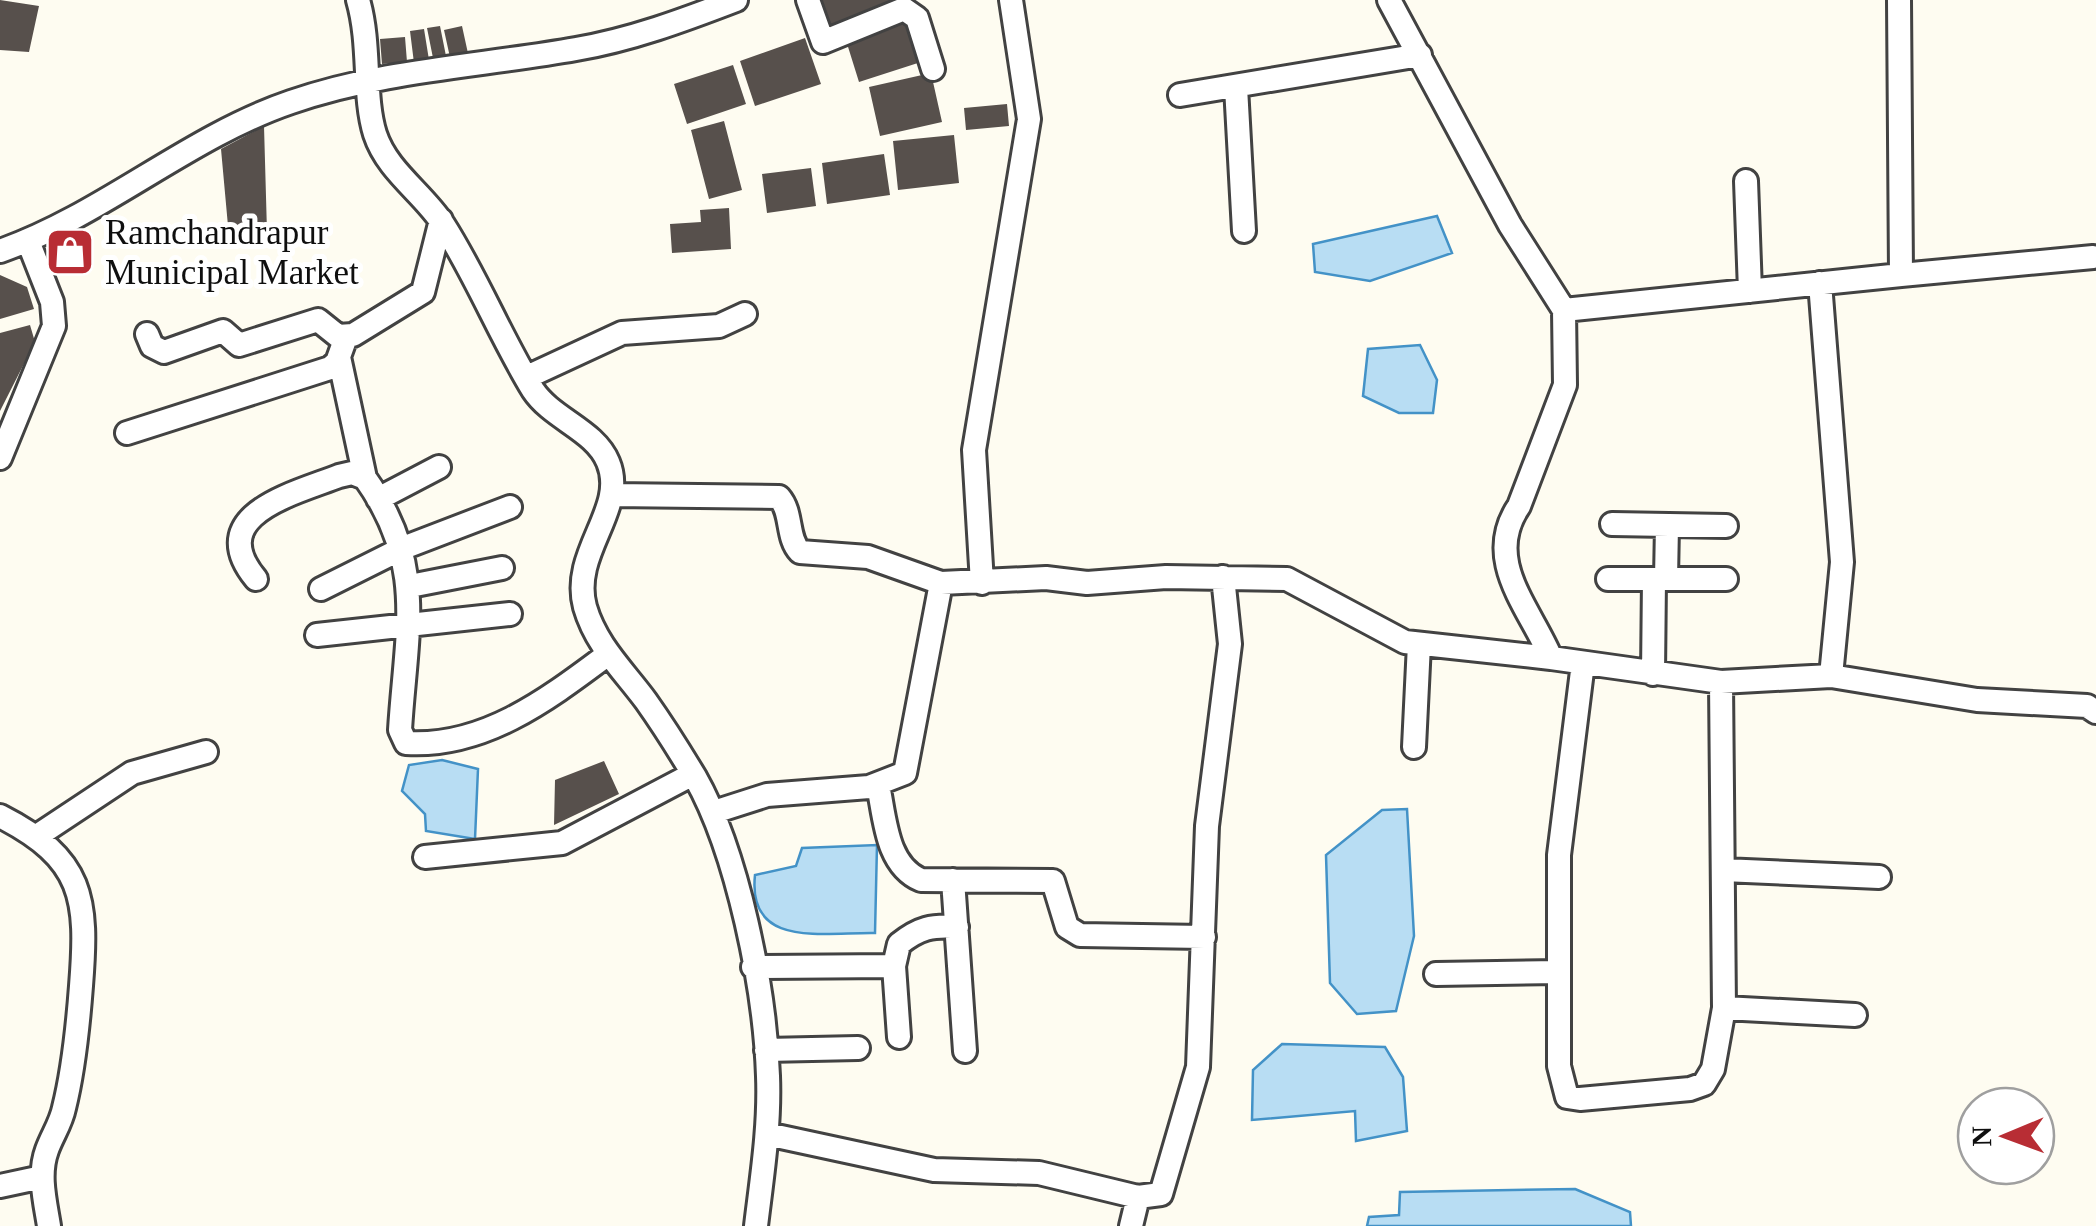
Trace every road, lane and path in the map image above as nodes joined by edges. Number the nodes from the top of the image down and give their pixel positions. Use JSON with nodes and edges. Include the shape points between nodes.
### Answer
{"nodes":[{"id":1,"x":358,"y":0,"type":"edge"},
{"id":2,"x":736,"y":0,"type":"edge"},
{"id":3,"x":808,"y":0,"type":"edge"},
{"id":4,"x":1012,"y":0,"type":"edge"},
{"id":5,"x":1389,"y":0,"type":"edge"},
{"id":6,"x":1899,"y":0,"type":"edge"},
{"id":7,"x":903,"y":4,"type":"edge"},
{"id":8,"x":1420,"y":56,"type":"junction"},
{"id":9,"x":933,"y":70,"type":"dead end"},
{"id":10,"x":370,"y":80,"type":"junction"},
{"id":11,"x":1236,"y":87,"type":"junction"},
{"id":12,"x":1180,"y":95,"type":"dead end"},
{"id":13,"x":1746,"y":181,"type":"dead end"},
{"id":14,"x":440,"y":220,"type":"junction"},
{"id":15,"x":1244,"y":231,"type":"dead end"},
{"id":16,"x":28,"y":241,"type":"junction"},
{"id":17,"x":0,"y":251,"type":"edge"},
{"id":18,"x":2095,"y":256,"type":"edge"},
{"id":19,"x":1901,"y":275,"type":"junction"},
{"id":20,"x":1820,"y":283,"type":"junction"},
{"id":21,"x":1750,"y":291,"type":"junction"},
{"id":22,"x":1564,"y":310,"type":"junction"},
{"id":23,"x":746,"y":314,"type":"dead end"},
{"id":24,"x":148,"y":334,"type":"dead end"},
{"id":25,"x":343,"y":347,"type":"junction"},
{"id":26,"x":527,"y":378,"type":"junction"},
{"id":27,"x":127,"y":432,"type":"dead end"},
{"id":28,"x":0,"y":458,"type":"edge"},
{"id":29,"x":439,"y":467,"type":"dead end"},
{"id":30,"x":365,"y":478,"type":"junction"},
{"id":31,"x":612,"y":494,"type":"junction"},
{"id":32,"x":378,"y":499,"type":"junction"},
{"id":33,"x":510,"y":507,"type":"dead end"},
{"id":34,"x":1612,"y":524,"type":"dead end"},
{"id":35,"x":1667,"y":524,"type":"junction"},
{"id":36,"x":1726,"y":526,"type":"dead end"},
{"id":37,"x":404,"y":548,"type":"junction"},
{"id":38,"x":502,"y":568,"type":"dead end"},
{"id":39,"x":1223,"y":578,"type":"junction"},
{"id":40,"x":1608,"y":579,"type":"dead end"},
{"id":41,"x":1660,"y":579,"type":"junction"},
{"id":42,"x":1726,"y":579,"type":"dead end"},
{"id":43,"x":256,"y":580,"type":"dead end"},
{"id":44,"x":940,"y":583,"type":"junction"},
{"id":45,"x":982,"y":583,"type":"junction"},
{"id":46,"x":410,"y":586,"type":"junction"},
{"id":47,"x":321,"y":589,"type":"dead end"},
{"id":48,"x":510,"y":614,"type":"dead end"},
{"id":49,"x":408,"y":623,"type":"junction"},
{"id":50,"x":317,"y":635,"type":"dead end"},
{"id":51,"x":1420,"y":644,"type":"junction"},
{"id":52,"x":607,"y":654,"type":"junction"},
{"id":53,"x":1551,"y":658,"type":"junction"},
{"id":54,"x":1584,"y":663,"type":"junction"},
{"id":55,"x":1653,"y":674,"type":"junction"},
{"id":56,"x":1830,"y":676,"type":"junction"},
{"id":57,"x":1721,"y":682,"type":"junction"},
{"id":58,"x":2096,"y":712,"type":"edge"},
{"id":59,"x":1414,"y":747,"type":"dead end"},
{"id":60,"x":206,"y":752,"type":"dead end"},
{"id":61,"x":693,"y":774,"type":"junction"},
{"id":62,"x":878,"y":785,"type":"junction"},
{"id":63,"x":714,"y":812,"type":"junction"},
{"id":64,"x":0,"y":816,"type":"edge"},
{"id":65,"x":37,"y":836,"type":"junction"},
{"id":66,"x":424,"y":857,"type":"dead end"},
{"id":67,"x":1723,"y":870,"type":"junction"},
{"id":68,"x":1879,"y":877,"type":"dead end"},
{"id":69,"x":953,"y":880,"type":"junction"},
{"id":70,"x":957,"y":927,"type":"junction"},
{"id":71,"x":1204,"y":937,"type":"junction"},
{"id":72,"x":753,"y":966,"type":"junction"},
{"id":73,"x":894,"y":966,"type":"junction"},
{"id":74,"x":1559,"y":972,"type":"junction"},
{"id":75,"x":1436,"y":974,"type":"dead end"},
{"id":76,"x":1724,"y":1008,"type":"junction"},
{"id":77,"x":1855,"y":1014,"type":"dead end"},
{"id":78,"x":899,"y":1037,"type":"dead end"},
{"id":79,"x":858,"y":1048,"type":"dead end"},
{"id":80,"x":766,"y":1050,"type":"junction"},
{"id":81,"x":965,"y":1050,"type":"dead end"},
{"id":82,"x":767,"y":1134,"type":"junction"},
{"id":83,"x":42,"y":1177,"type":"junction"},
{"id":84,"x":0,"y":1186,"type":"edge"},
{"id":85,"x":1138,"y":1197,"type":"junction"},
{"id":86,"x":49,"y":1226,"type":"edge"},
{"id":87,"x":756,"y":1226,"type":"edge"},
{"id":88,"x":1132,"y":1226,"type":"edge"}],
"edges":[{"from":1,"to":10,"type":"street"},
{"from":2,"to":10,"type":"street","via":[[578,49]]},
{"from":3,"to":7,"type":"street","via":[[823,42]]},
{"from":4,"to":45,"type":"street","via":[[1029,119],[974,450]]},
{"from":5,"to":8,"type":"street"},
{"from":6,"to":19,"type":"street"},
{"from":7,"to":9,"type":"street","via":[[917,18]]},
{"from":8,"to":11,"type":"street"},
{"from":8,"to":22,"type":"street","via":[[1510,225]]},
{"from":10,"to":14,"type":"street","via":[[377,140]]},
{"from":10,"to":16,"type":"street","via":[[262,114]]},
{"from":11,"to":12,"type":"street"},
{"from":11,"to":15,"type":"street"},
{"from":13,"to":21,"type":"street"},
{"from":14,"to":25,"type":"street","via":[[423,292]]},
{"from":14,"to":26,"type":"street"},
{"from":16,"to":17,"type":"street"},
{"from":16,"to":28,"type":"street","via":[[52,302],[54,326]]},
{"from":18,"to":19,"type":"street"},
{"from":19,"to":20,"type":"street"},
{"from":20,"to":21,"type":"street"},
{"from":20,"to":56,"type":"street","via":[[1842,562]]},
{"from":21,"to":22,"type":"street"},
{"from":22,"to":53,"type":"street","via":[[1566,385],[1506,542],[1510,585]]},
{"from":23,"to":26,"type":"street","via":[[719,326],[622,333]]},
{"from":24,"to":25,"type":"street","via":[[164,352],[223,331],[239,346],[318,320]]},
{"from":25,"to":27,"type":"street","via":[[330,368]]},
{"from":25,"to":30,"type":"street"},
{"from":26,"to":31,"type":"street","via":[[545,404],[607,459]]},
{"from":29,"to":32,"type":"street"},
{"from":30,"to":32,"type":"street"},
{"from":30,"to":43,"type":"street","via":[[338,476],[256,514],[240,535],[239,549]]},
{"from":31,"to":44,"type":"street","via":[[779,497],[800,552],[868,556]]},
{"from":31,"to":52,"type":"street","via":[[582,581]]},
{"from":32,"to":37,"type":"street"},
{"from":33,"to":37,"type":"street"},
{"from":34,"to":35,"type":"street"},
{"from":35,"to":36,"type":"street"},
{"from":35,"to":41,"type":"street"},
{"from":37,"to":46,"type":"street"},
{"from":37,"to":47,"type":"street"},
{"from":38,"to":46,"type":"street"},
{"from":39,"to":45,"type":"street"},
{"from":39,"to":51,"type":"street","via":[[1287,578],[1376,630]]},
{"from":39,"to":71,"type":"street","via":[[1230,644],[1207,826]]},
{"from":40,"to":41,"type":"street"},
{"from":41,"to":42,"type":"street"},
{"from":41,"to":55,"type":"street"},
{"from":44,"to":45,"type":"street"},
{"from":44,"to":62,"type":"street","via":[[905,773]]},
{"from":46,"to":49,"type":"street"},
{"from":48,"to":49,"type":"street"},
{"from":49,"to":50,"type":"street"},
{"from":49,"to":52,"type":"street","via":[[400,733],[410,744],[493,728]]},
{"from":51,"to":53,"type":"street"},
{"from":51,"to":59,"type":"street"},
{"from":52,"to":61,"type":"street"},
{"from":53,"to":54,"type":"street"},
{"from":54,"to":55,"type":"street"},
{"from":54,"to":74,"type":"street","via":[[1558,855]]},
{"from":55,"to":57,"type":"street"},
{"from":56,"to":57,"type":"street"},
{"from":56,"to":58,"type":"street"},
{"from":57,"to":67,"type":"street"},
{"from":60,"to":65,"type":"street","via":[[132,773]]},
{"from":61,"to":63,"type":"street"},
{"from":61,"to":66,"type":"street","via":[[562,843]]},
{"from":62,"to":63,"type":"street","via":[[785,791]]},
{"from":62,"to":69,"type":"street","via":[[893,852],[909,874]]},
{"from":63,"to":72,"type":"street"},
{"from":64,"to":65,"type":"street"},
{"from":65,"to":83,"type":"street","via":[[73,876],[86,925],[72,1066]]},
{"from":67,"to":68,"type":"street"},
{"from":67,"to":76,"type":"street"},
{"from":69,"to":70,"type":"street"},
{"from":69,"to":71,"type":"street","via":[[1052,881],[1067,927],[1080,934]]},
{"from":70,"to":73,"type":"street","via":[[931,925],[911,934],[899,944]]},
{"from":70,"to":81,"type":"street"},
{"from":71,"to":85,"type":"street","via":[[1198,1068],[1166,1187],[1153,1198]]},
{"from":72,"to":73,"type":"street"},
{"from":72,"to":80,"type":"street"},
{"from":73,"to":78,"type":"street"},
{"from":74,"to":75,"type":"street"},
{"from":74,"to":76,"type":"street","via":[[1559,1066],[1567,1097],[1704,1084]]},
{"from":76,"to":77,"type":"street"},
{"from":79,"to":80,"type":"street"},
{"from":80,"to":82,"type":"street"},
{"from":82,"to":85,"type":"street","via":[[934,1170],[1039,1172]]},
{"from":82,"to":87,"type":"street"},
{"from":83,"to":84,"type":"street"},
{"from":83,"to":86,"type":"street"},
{"from":85,"to":88,"type":"street"}]}
